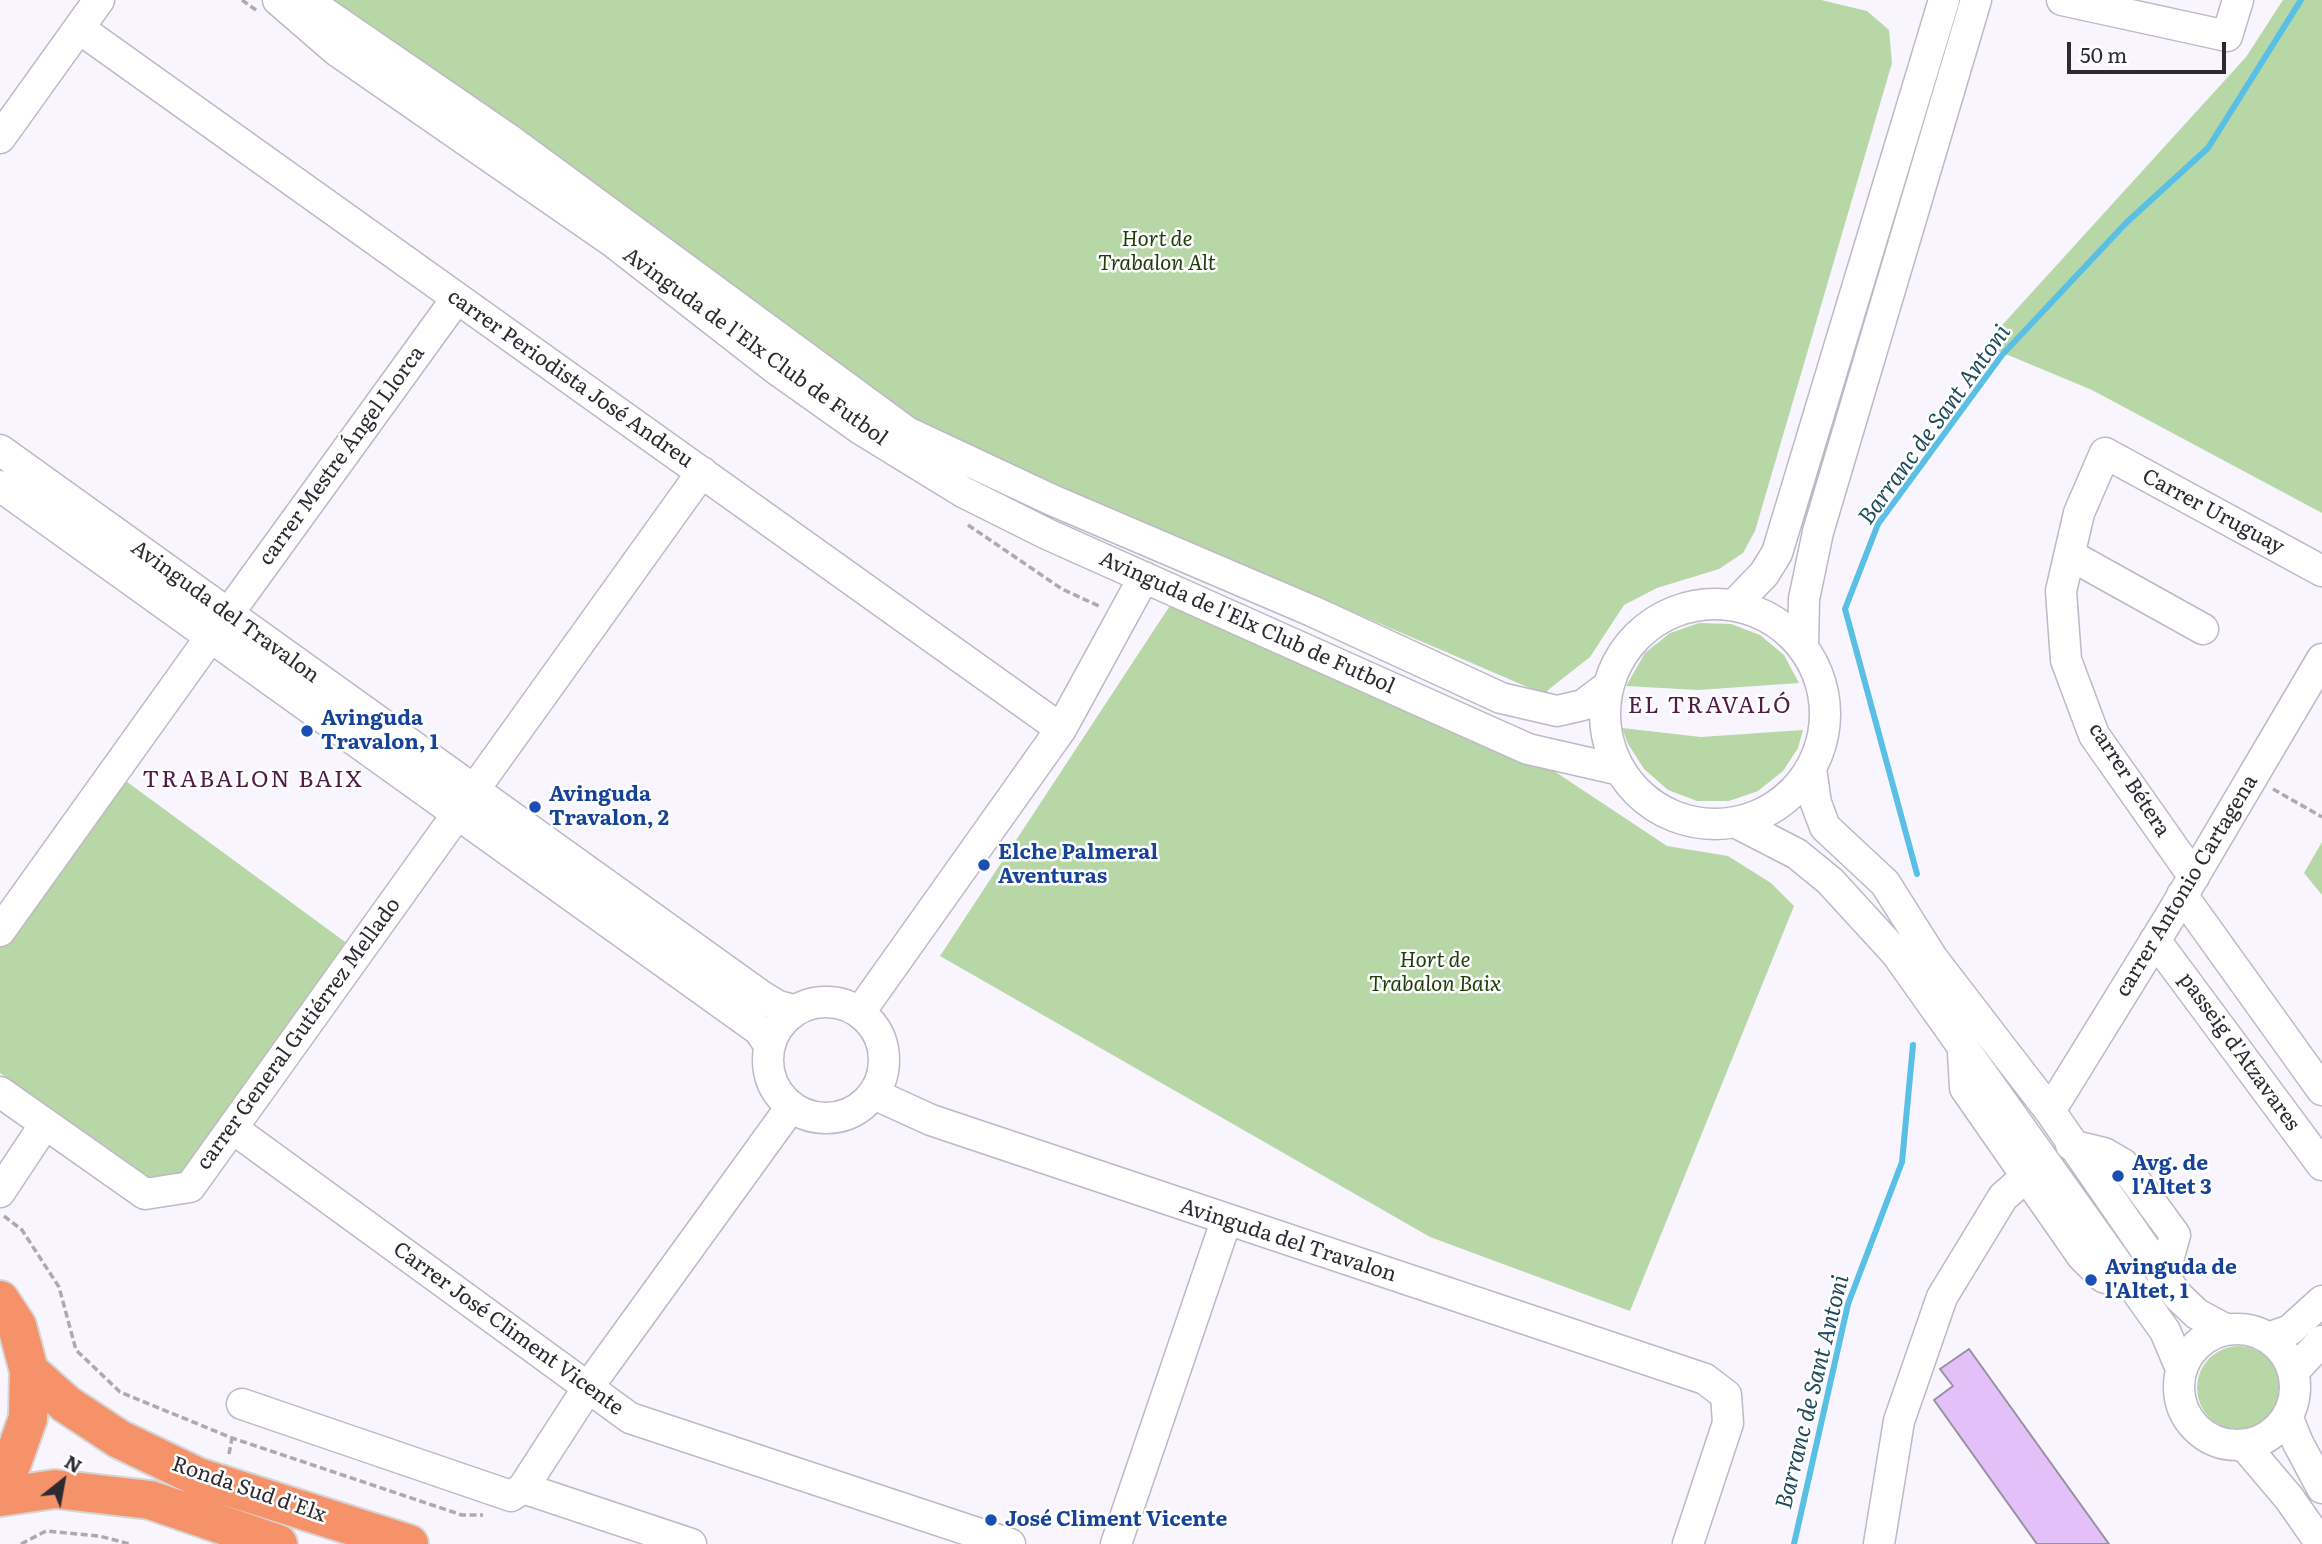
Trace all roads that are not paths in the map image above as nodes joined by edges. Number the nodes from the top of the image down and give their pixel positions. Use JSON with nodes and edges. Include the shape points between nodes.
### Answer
{"nodes":[{"id":1,"x":99,"y":0,"type":"edge"},
{"id":2,"x":278,"y":0,"type":"edge"},
{"id":3,"x":306,"y":0,"type":"edge"},
{"id":4,"x":1976,"y":0,"type":"edge"},
{"id":5,"x":2062,"y":0,"type":"edge"},
{"id":6,"x":2238,"y":0,"type":"edge"},
{"id":7,"x":1934,"y":9,"type":"edge"},
{"id":8,"x":80,"y":29,"type":"junction"},
{"id":9,"x":0,"y":138,"type":"edge"},
{"id":10,"x":457,"y":298,"type":"junction"},
{"id":11,"x":0,"y":450,"type":"edge"},
{"id":12,"x":2105,"y":453,"type":"joint"},
{"id":13,"x":702,"y":472,"type":"junction"},
{"id":14,"x":0,"y":486,"type":"edge"},
{"id":15,"x":2070,"y":555,"type":"junction"},
{"id":16,"x":2322,"y":571,"type":"edge"},
{"id":17,"x":1144,"y":577,"type":"junction"},
{"id":18,"x":1734,"y":604,"type":"junction"},
{"id":19,"x":220,"y":625,"type":"junction"},
{"id":20,"x":2203,"y":629,"type":"dead end"},
{"id":21,"x":1803,"y":648,"type":"junction"},
{"id":22,"x":2322,"y":659,"type":"edge"},
{"id":23,"x":1607,"y":687,"type":"junction"},
{"id":24,"x":1061,"y":729,"type":"junction"},
{"id":25,"x":1811,"y":769,"type":"junction"},
{"id":26,"x":1620,"y":770,"type":"junction"},
{"id":27,"x":466,"y":802,"type":"junction"},
{"id":28,"x":1735,"y":822,"type":"junction"},
{"id":29,"x":2188,"y":886,"type":"junction"},
{"id":30,"x":0,"y":931,"type":"edge"},
{"id":31,"x":2155,"y":940,"type":"junction"},
{"id":32,"x":2231,"y":964,"type":"junction"},
{"id":33,"x":2194,"y":990,"type":"junction"},
{"id":34,"x":794,"y":1010,"type":"junction"},
{"id":35,"x":860,"y":1012,"type":"junction"},
{"id":36,"x":769,"y":1045,"type":"junction"},
{"id":37,"x":2322,"y":1090,"type":"edge"},
{"id":38,"x":0,"y":1092,"type":"edge"},
{"id":39,"x":874,"y":1094,"type":"junction"},
{"id":40,"x":791,"y":1107,"type":"junction"},
{"id":41,"x":2050,"y":1111,"type":"junction"},
{"id":42,"x":44,"y":1124,"type":"junction"},
{"id":43,"x":232,"y":1128,"type":"junction"},
{"id":44,"x":2033,"y":1165,"type":"junction"},
{"id":45,"x":2322,"y":1165,"type":"edge"},
{"id":46,"x":0,"y":1192,"type":"edge"},
{"id":47,"x":1226,"y":1221,"type":"junction"},
{"id":48,"x":0,"y":1300,"type":"edge"},
{"id":49,"x":2322,"y":1301,"type":"edge"},
{"id":50,"x":2227,"y":1329,"type":"junction"},
{"id":51,"x":2268,"y":1338,"type":"junction"},
{"id":52,"x":2322,"y":1341,"type":"edge"},
{"id":53,"x":2181,"y":1369,"type":"junction"},
{"id":54,"x":30,"y":1371,"type":"junction"},
{"id":55,"x":2293,"y":1372,"type":"junction"},
{"id":56,"x":589,"y":1386,"type":"junction"},
{"id":57,"x":243,"y":1404,"type":"dead end"},
{"id":58,"x":2287,"y":1416,"type":"junction"},
{"id":59,"x":2244,"y":1445,"type":"junction"},
{"id":60,"x":0,"y":1478,"type":"edge"},
{"id":61,"x":2320,"y":1483,"type":"edge"},
{"id":62,"x":523,"y":1488,"type":"junction"},
{"id":63,"x":0,"y":1497,"type":"edge"},
{"id":64,"x":2289,"y":1498,"type":"junction"},
{"id":65,"x":278,"y":1544,"type":"edge"},
{"id":66,"x":409,"y":1544,"type":"edge"},
{"id":67,"x":691,"y":1544,"type":"edge"},
{"id":68,"x":1010,"y":1544,"type":"edge"},
{"id":69,"x":1116,"y":1544,"type":"edge"},
{"id":70,"x":1688,"y":1544,"type":"edge"},
{"id":71,"x":1879,"y":1544,"type":"edge"},
{"id":72,"x":2299,"y":1544,"type":"edge"},
{"id":73,"x":2321,"y":1544,"type":"edge"}],
"edges":[{"from":1,"to":8,"type":"street"},
{"from":2,"to":17,"type":"street","name":"Avinguda de l'Elx Club de Futbol","via":[[338,51],[613,242],[862,430],[963,492]]},
{"from":3,"to":23,"type":"street","name":"Avinguda de l'Elx Club de Futbol","via":[[510,140],[907,432],[1501,698],[1557,711],[1583,705]]},
{"from":4,"to":21,"type":"street","via":[[1818,532],[1804,599]]},
{"from":5,"to":6,"type":"street","via":[[2227,36]]},
{"from":7,"to":18,"type":"street","via":[[1777,553],[1764,574]]},
{"from":8,"to":9,"type":"street"},
{"from":8,"to":10,"type":"street","name":"carrer Periodista José Andreu"},
{"from":10,"to":13,"type":"street","name":"carrer Periodista José Andreu"},
{"from":10,"to":19,"type":"street","name":"carrer Mestre Ángel Llorca"},
{"from":11,"to":19,"type":"street","name":"Avinguda del Travalon"},
{"from":12,"to":15,"type":"street","name":"carrer Bétera","via":[[2079,513]]},
{"from":12,"to":16,"type":"street","name":"Carrer Uruguay"},
{"from":13,"to":24,"type":"street","name":"carrer Periodista José Andreu"},
{"from":13,"to":27,"type":"street","name":"carrer General Gutiérrez Mellado"},
{"from":14,"to":19,"type":"street","name":"Avinguda del Travalon"},
{"from":15,"to":20,"type":"street"},
{"from":15,"to":29,"type":"street","name":"carrer Bétera","via":[[2061,591],[2066,660],[2094,735]]},
{"from":17,"to":24,"type":"street"},
{"from":17,"to":26,"type":"street","name":"Avinguda de l'Elx Club de Futbol","via":[[1528,749]]},
{"from":18,"to":21,"type":"street","via":[[1789,632]]},
{"from":18,"to":23,"type":"street","via":[[1704,603],[1670,612],[1637,634],[1613,668]]},
{"from":19,"to":27,"type":"street","name":"Avinguda del Travalon"},
{"from":19,"to":30,"type":"street","name":"carrer Mestre Ángel Llorca"},
{"from":21,"to":25,"type":"street","via":[[1824,697],[1822,741]]},
{"from":22,"to":29,"type":"street","name":"carrer Antonio Cartagena"},
{"from":23,"to":26,"type":"street","via":[[1606,737]]},
{"from":24,"to":35,"type":"street"},
{"from":25,"to":28,"type":"street","via":[[1780,803]]},
{"from":25,"to":41,"type":"street","via":[[1825,827],[1885,883],[1933,959]]},
{"from":26,"to":28,"type":"street","via":[[1643,798],[1685,820]]},
{"from":27,"to":34,"type":"street","name":"Avinguda del Travalon","via":[[760,995]]},
{"from":27,"to":36,"type":"street","name":"Avinguda del Travalon","via":[[759,1030]]},
{"from":27,"to":43,"type":"street","name":"carrer General Gutiérrez Mellado"},
{"from":28,"to":44,"type":"street","via":[[1797,855],[1830,880],[1896,953],[1963,1050],[1965,1088]]},
{"from":29,"to":31,"type":"street","name":"carrer Antonio Cartagena"},
{"from":29,"to":32,"type":"street"},
{"from":31,"to":33,"type":"street","name":"passeig d'Atzavares"},
{"from":31,"to":41,"type":"street","name":"carrer Antonio Cartagena"},
{"from":32,"to":33,"type":"street","via":[[2214,968]]},
{"from":32,"to":37,"type":"street"},
{"from":33,"to":45,"type":"street","name":"passeig d'Atzavares"},
{"from":34,"to":35,"type":"street","via":[[831,1002]]},
{"from":34,"to":36,"type":"street","via":[[781,1022]]},
{"from":35,"to":39,"type":"street","via":[[882,1043],[884,1070]]},
{"from":36,"to":40,"type":"street","via":[[769,1077]]},
{"from":38,"to":42,"type":"street"},
{"from":39,"to":40,"type":"street","via":[[856,1110],[836,1118],[812,1117]]},
{"from":39,"to":47,"type":"street","name":"Avinguda del Travalon","via":[[931,1120]]},
{"from":40,"to":56,"type":"street"},
{"from":41,"to":50,"type":"street","via":[[2164,1278],[2197,1314]]},
{"from":42,"to":43,"type":"street","name":"carrer General Gutiérrez Mellado","via":[[145,1194],[190,1187]]},
{"from":42,"to":46,"type":"street"},
{"from":43,"to":56,"type":"street","name":"Carrer José Climent Vicente"},
{"from":44,"to":53,"type":"street","via":[[2082,1256],[2103,1277],[2132,1285],[2165,1331]]},
{"from":44,"to":71,"type":"street","via":[[2003,1198],[1942,1297],[1899,1421]]},
{"from":47,"to":69,"type":"street"},
{"from":47,"to":70,"type":"street","name":"Avinguda del Travalon","via":[[1705,1379],[1726,1395],[1728,1423]]},
{"from":48,"to":54,"type":"highway","via":[[18,1326]]},
{"from":49,"to":51,"type":"street","via":[[2290,1330]]},
{"from":50,"to":51,"type":"street","via":[[2248,1330]]},
{"from":50,"to":53,"type":"street","via":[[2202,1340]]},
{"from":51,"to":55,"type":"street","via":[[2283,1352]]},
{"from":52,"to":55,"type":"street"},
{"from":53,"to":59,"type":"street","via":[[2179,1400],[2191,1424],[2214,1441]]},
{"from":54,"to":60,"type":"highway","via":[[28,1418],[12,1463]]},
{"from":54,"to":66,"type":"highway","name":"Ronda Sud d'Elx","via":[[65,1404],[119,1439],[198,1477]]},
{"from":55,"to":58,"type":"street","via":[[2294,1399]]},
{"from":56,"to":62,"type":"street"},
{"from":56,"to":68,"type":"street","name":"Carrer José Climent Vicente","via":[[630,1418]]},
{"from":57,"to":62,"type":"street","via":[[511,1496]]},
{"from":58,"to":59,"type":"street","via":[[2268,1437]]},
{"from":58,"to":61,"type":"street"},
{"from":59,"to":64,"type":"street"},
{"from":62,"to":67,"type":"street"},
{"from":63,"to":65,"type":"highway","name":"Ronda Sud d'Elx","via":[[55,1489],[150,1500]]},
{"from":64,"to":72,"type":"street"},
{"from":64,"to":73,"type":"street"}]}
